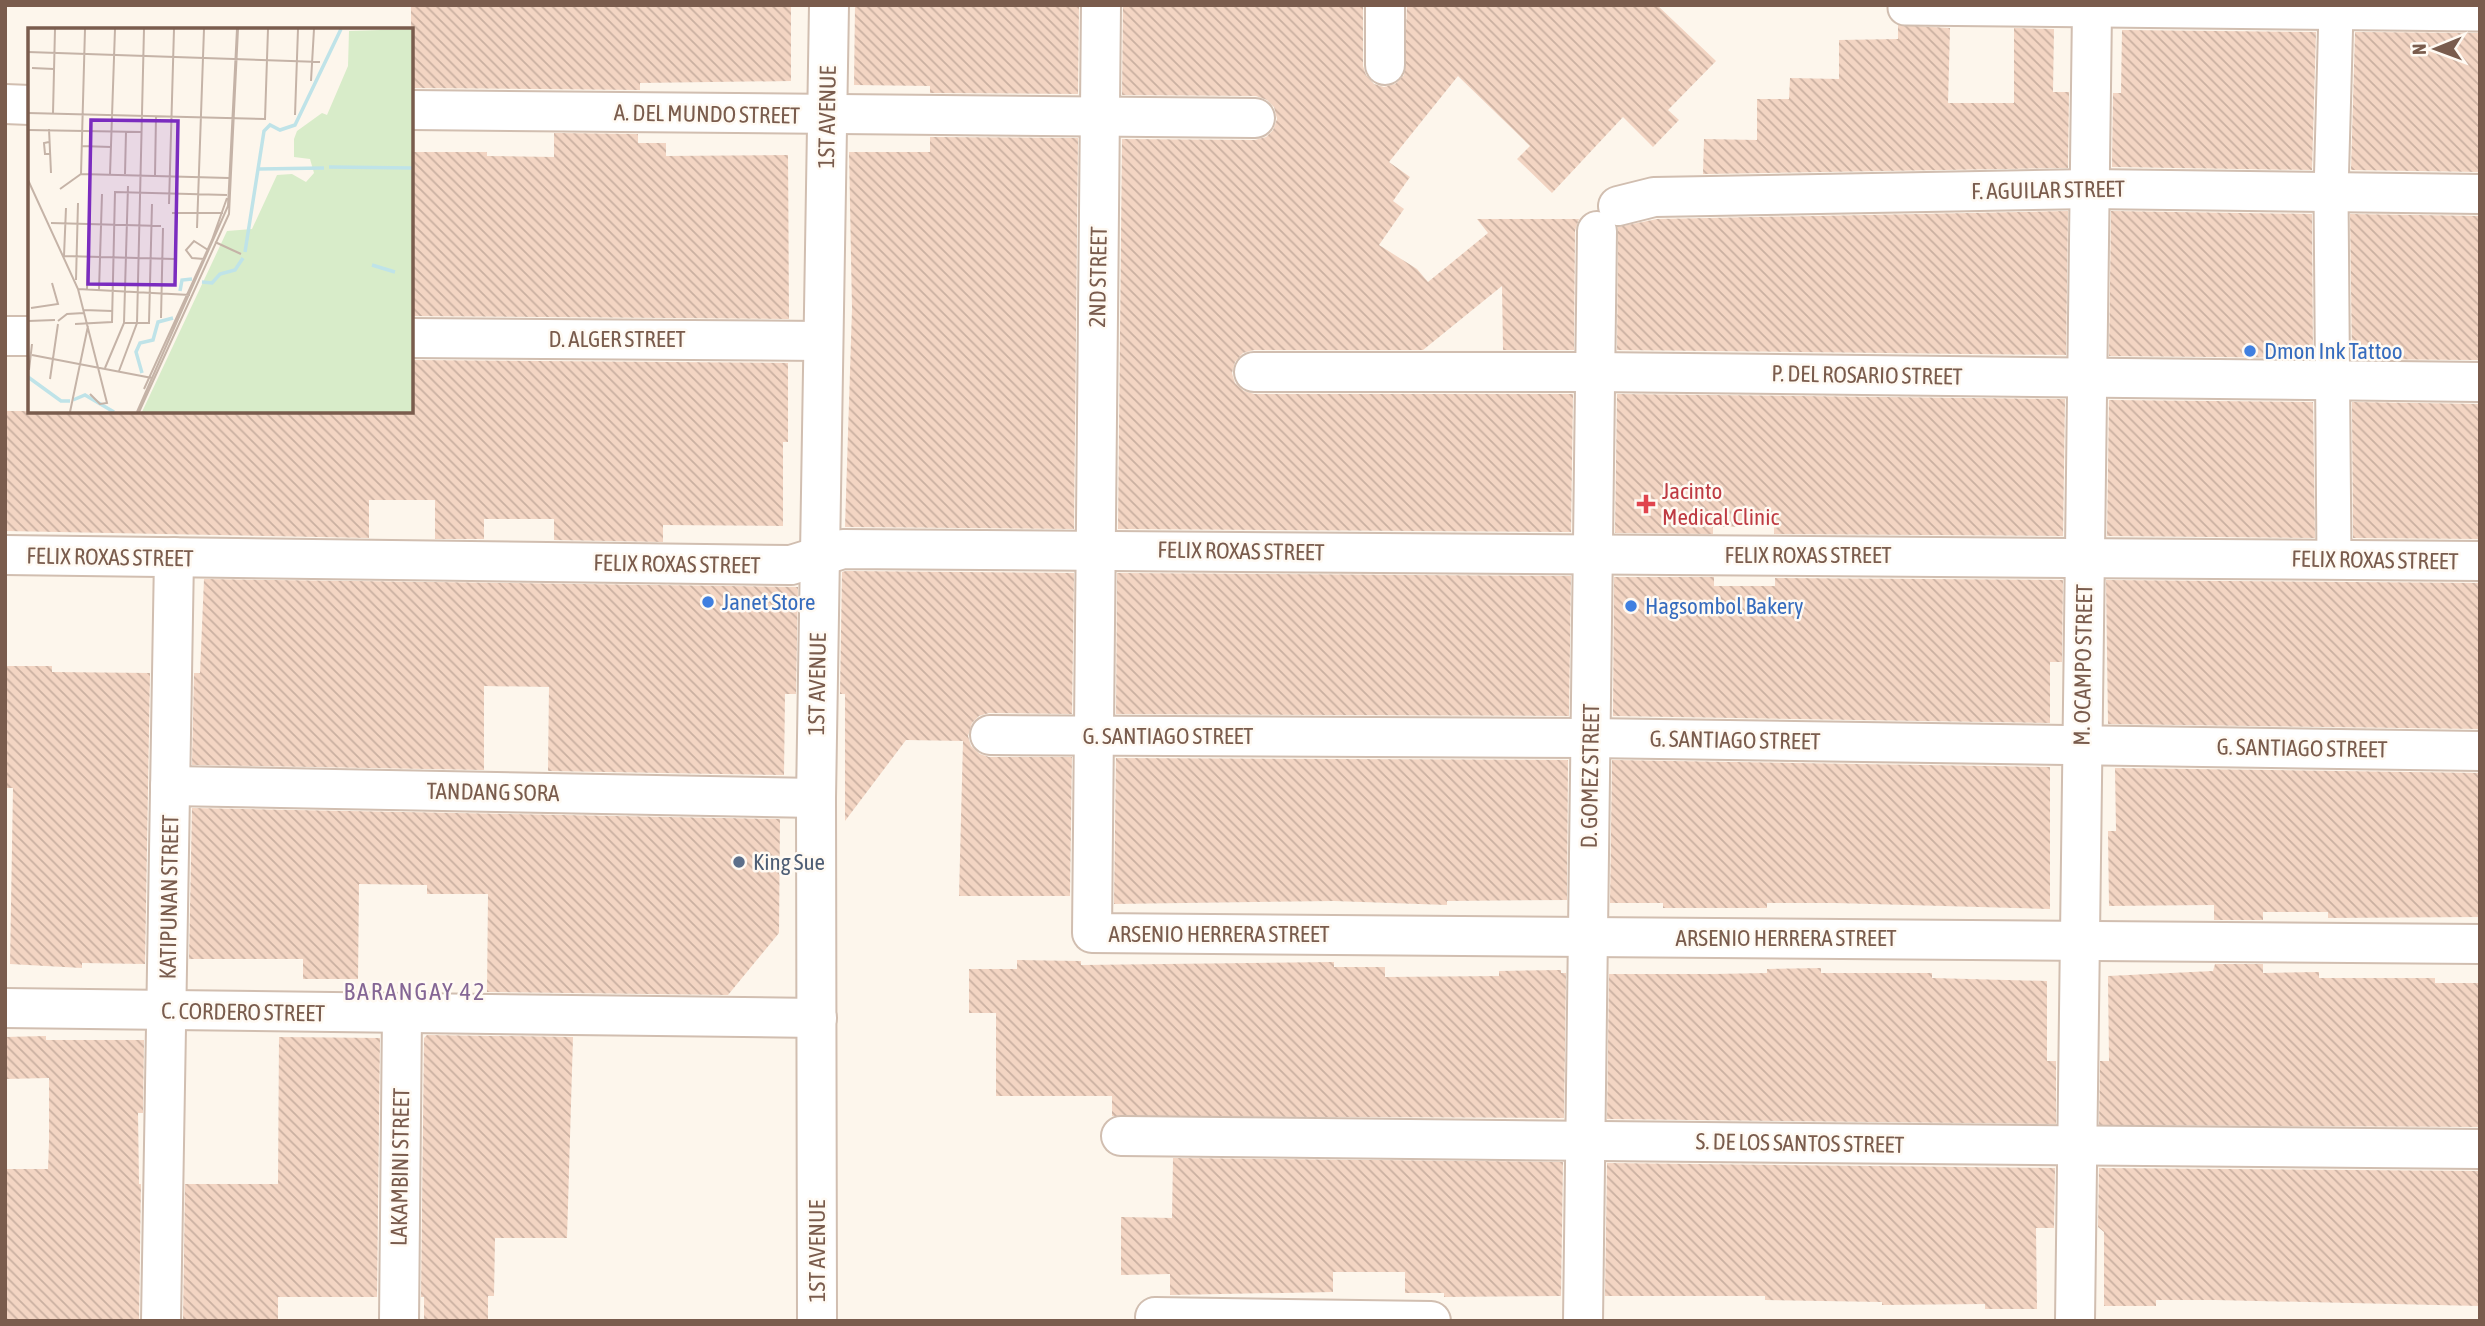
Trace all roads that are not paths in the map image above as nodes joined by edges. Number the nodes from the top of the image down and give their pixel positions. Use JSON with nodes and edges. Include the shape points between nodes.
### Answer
{"nodes":[{"id":1,"x":829,"y":5,"type":"edge"},
{"id":2,"x":1101,"y":5,"type":"edge"},
{"id":3,"x":1385,"y":5,"type":"edge"},
{"id":4,"x":1905,"y":8,"type":"dead end"},
{"id":5,"x":2092,"y":10,"type":"junction"},
{"id":6,"x":2336,"y":12,"type":"junction"},
{"id":7,"x":2480,"y":14,"type":"edge"},
{"id":8,"x":1385,"y":65,"type":"dead end"},
{"id":9,"x":5,"y":104,"type":"edge"},
{"id":10,"x":28,"y":105,"type":"edge"},
{"id":11,"x":413,"y":110,"type":"edge"},
{"id":12,"x":827,"y":115,"type":"junction"},
{"id":13,"x":1255,"y":118,"type":"dead end"},
{"id":14,"x":1100,"y":119,"type":"junction"},
{"id":15,"x":2090,"y":189,"type":"junction"},
{"id":16,"x":2332,"y":192,"type":"junction"},
{"id":17,"x":2480,"y":194,"type":"edge"},
{"id":18,"x":1608,"y":218,"type":"joint"},
{"id":19,"x":5,"y":336,"type":"edge"},
{"id":20,"x":28,"y":336,"type":"edge"},
{"id":21,"x":413,"y":338,"type":"edge"},
{"id":22,"x":823,"y":341,"type":"junction"},
{"id":23,"x":1254,"y":372,"type":"dead end"},
{"id":24,"x":1595,"y":372,"type":"junction"},
{"id":25,"x":2088,"y":377,"type":"junction"},
{"id":26,"x":2335,"y":380,"type":"junction"},
{"id":27,"x":2480,"y":382,"type":"edge"},
{"id":28,"x":1096,"y":550,"type":"junction"},
{"id":29,"x":1592,"y":554,"type":"junction"},
{"id":30,"x":5,"y":555,"type":"edge"},
{"id":31,"x":2084,"y":557,"type":"junction"},
{"id":32,"x":174,"y":558,"type":"junction"},
{"id":33,"x":819,"y":558,"type":"junction"},
{"id":34,"x":2334,"y":559,"type":"junction"},
{"id":35,"x":2480,"y":561,"type":"edge"},
{"id":36,"x":989,"y":735,"type":"dead end"},
{"id":37,"x":1094,"y":736,"type":"junction"},
{"id":38,"x":1590,"y":737,"type":"junction"},
{"id":39,"x":2082,"y":745,"type":"junction"},
{"id":40,"x":2480,"y":751,"type":"edge"},
{"id":41,"x":170,"y":786,"type":"junction"},
{"id":42,"x":816,"y":797,"type":"junction"},
{"id":43,"x":1092,"y":933,"type":"joint"},
{"id":44,"x":1588,"y":937,"type":"junction"},
{"id":45,"x":2079,"y":941,"type":"junction"},
{"id":46,"x":2480,"y":944,"type":"edge"},
{"id":47,"x":5,"y":1008,"type":"edge"},
{"id":48,"x":167,"y":1010,"type":"junction"},
{"id":49,"x":402,"y":1014,"type":"junction"},
{"id":50,"x":817,"y":1018,"type":"junction"},
{"id":51,"x":1121,"y":1136,"type":"dead end"},
{"id":52,"x":1585,"y":1139,"type":"junction"},
{"id":53,"x":2075,"y":1148,"type":"junction"},
{"id":54,"x":2480,"y":1149,"type":"edge"},
{"id":55,"x":1155,"y":1317,"type":"dead end"},
{"id":56,"x":161,"y":1321,"type":"edge"},
{"id":57,"x":399,"y":1321,"type":"edge"},
{"id":58,"x":817,"y":1321,"type":"edge"},
{"id":59,"x":1431,"y":1321,"type":"edge"},
{"id":60,"x":1583,"y":1321,"type":"edge"},
{"id":61,"x":2075,"y":1321,"type":"edge"}],
"edges":[{"from":1,"to":12,"type":"street","name":"1ST AVENUE"},
{"from":2,"to":14,"type":"street","name":"2ND STREET"},
{"from":3,"to":8,"type":"street"},
{"from":4,"to":5,"type":"street"},
{"from":5,"to":6,"type":"street"},
{"from":5,"to":15,"type":"street","name":"M. OCAMPO STREET"},
{"from":6,"to":7,"type":"street"},
{"from":6,"to":16,"type":"street"},
{"from":9,"to":10,"type":"street"},
{"from":11,"to":12,"type":"street","name":"A. DEL MUNDO STREET"},
{"from":12,"to":14,"type":"street","name":"A. DEL MUNDO STREET"},
{"from":12,"to":22,"type":"street","name":"1ST AVENUE"},
{"from":13,"to":14,"type":"street","name":"A. DEL MUNDO STREET"},
{"from":14,"to":28,"type":"street","name":"2ND STREET"},
{"from":15,"to":16,"type":"street","name":"F. AGUILAR STREET"},
{"from":15,"to":18,"type":"street","name":"F. AGUILAR STREET","via":[[1654,198]]},
{"from":15,"to":25,"type":"street","name":"M. OCAMPO STREET"},
{"from":16,"to":17,"type":"street","name":"F. AGUILAR STREET"},
{"from":16,"to":26,"type":"street"},
{"from":18,"to":24,"type":"street","name":"D. GOMEZ STREET"},
{"from":19,"to":20,"type":"street"},
{"from":21,"to":22,"type":"street","name":"D. ALGER STREET"},
{"from":22,"to":33,"type":"street","name":"1ST AVENUE"},
{"from":23,"to":24,"type":"street","name":"P. DEL ROSARIO STREET"},
{"from":24,"to":25,"type":"street","name":"P. DEL ROSARIO STREET"},
{"from":24,"to":29,"type":"street","name":"D. GOMEZ STREET"},
{"from":25,"to":26,"type":"street","name":"P. DEL ROSARIO STREET"},
{"from":25,"to":31,"type":"street","name":"M. OCAMPO STREET"},
{"from":26,"to":27,"type":"street","name":"P. DEL ROSARIO STREET"},
{"from":26,"to":34,"type":"street"},
{"from":28,"to":29,"type":"street","name":"FELIX ROXAS STREET"},
{"from":28,"to":33,"type":"street","name":"FELIX ROXAS STREET","via":[[843,549]]},
{"from":28,"to":37,"type":"street","name":"2ND STREET"},
{"from":29,"to":31,"type":"street","name":"FELIX ROXAS STREET"},
{"from":29,"to":38,"type":"street","name":"D. GOMEZ STREET"},
{"from":30,"to":32,"type":"street","name":"FELIX ROXAS STREET"},
{"from":31,"to":34,"type":"street","name":"FELIX ROXAS STREET"},
{"from":31,"to":39,"type":"street","name":"M. OCAMPO STREET"},
{"from":32,"to":33,"type":"street","name":"FELIX ROXAS STREET","via":[[791,565]]},
{"from":32,"to":41,"type":"street","name":"KATIPUNAN STREET"},
{"from":33,"to":42,"type":"street","name":"1ST AVENUE"},
{"from":34,"to":35,"type":"street","name":"FELIX ROXAS STREET"},
{"from":36,"to":37,"type":"street","name":"G. SANTIAGO STREET"},
{"from":37,"to":38,"type":"street","name":"G. SANTIAGO STREET"},
{"from":37,"to":43,"type":"street","name":"2ND STREET"},
{"from":38,"to":39,"type":"street","name":"G. SANTIAGO STREET"},
{"from":38,"to":44,"type":"street","name":"D. GOMEZ STREET"},
{"from":39,"to":40,"type":"street","name":"G. SANTIAGO STREET"},
{"from":39,"to":45,"type":"street","name":"M. OCAMPO STREET"},
{"from":41,"to":42,"type":"street","name":"TANDANG SORA"},
{"from":41,"to":48,"type":"street","name":"KATIPUNAN STREET"},
{"from":42,"to":50,"type":"street","name":"1ST AVENUE"},
{"from":43,"to":44,"type":"street","name":"ARSENIO HERRERA STREET"},
{"from":44,"to":45,"type":"street","name":"ARSENIO HERRERA STREET"},
{"from":44,"to":52,"type":"street","name":"D. GOMEZ STREET"},
{"from":45,"to":46,"type":"street","name":"ARSENIO HERRERA STREET"},
{"from":45,"to":53,"type":"street","name":"M. OCAMPO STREET"},
{"from":47,"to":48,"type":"street","name":"C. CORDERO STREET"},
{"from":48,"to":49,"type":"street","name":"C. CORDERO STREET"},
{"from":48,"to":56,"type":"street","name":"KATIPUNAN STREET"},
{"from":49,"to":50,"type":"street","name":"C. CORDERO STREET"},
{"from":49,"to":57,"type":"street","name":"LAKAMBINI STREET"},
{"from":50,"to":58,"type":"street","name":"1ST AVENUE"},
{"from":51,"to":52,"type":"street","name":"S. DE LOS SANTOS STREET"},
{"from":52,"to":53,"type":"street","name":"S. DE LOS SANTOS STREET"},
{"from":52,"to":60,"type":"street","name":"D. GOMEZ STREET"},
{"from":53,"to":54,"type":"street","name":"S. DE LOS SANTOS STREET"},
{"from":53,"to":61,"type":"street","name":"M. OCAMPO STREET"},
{"from":55,"to":59,"type":"street"}]}
